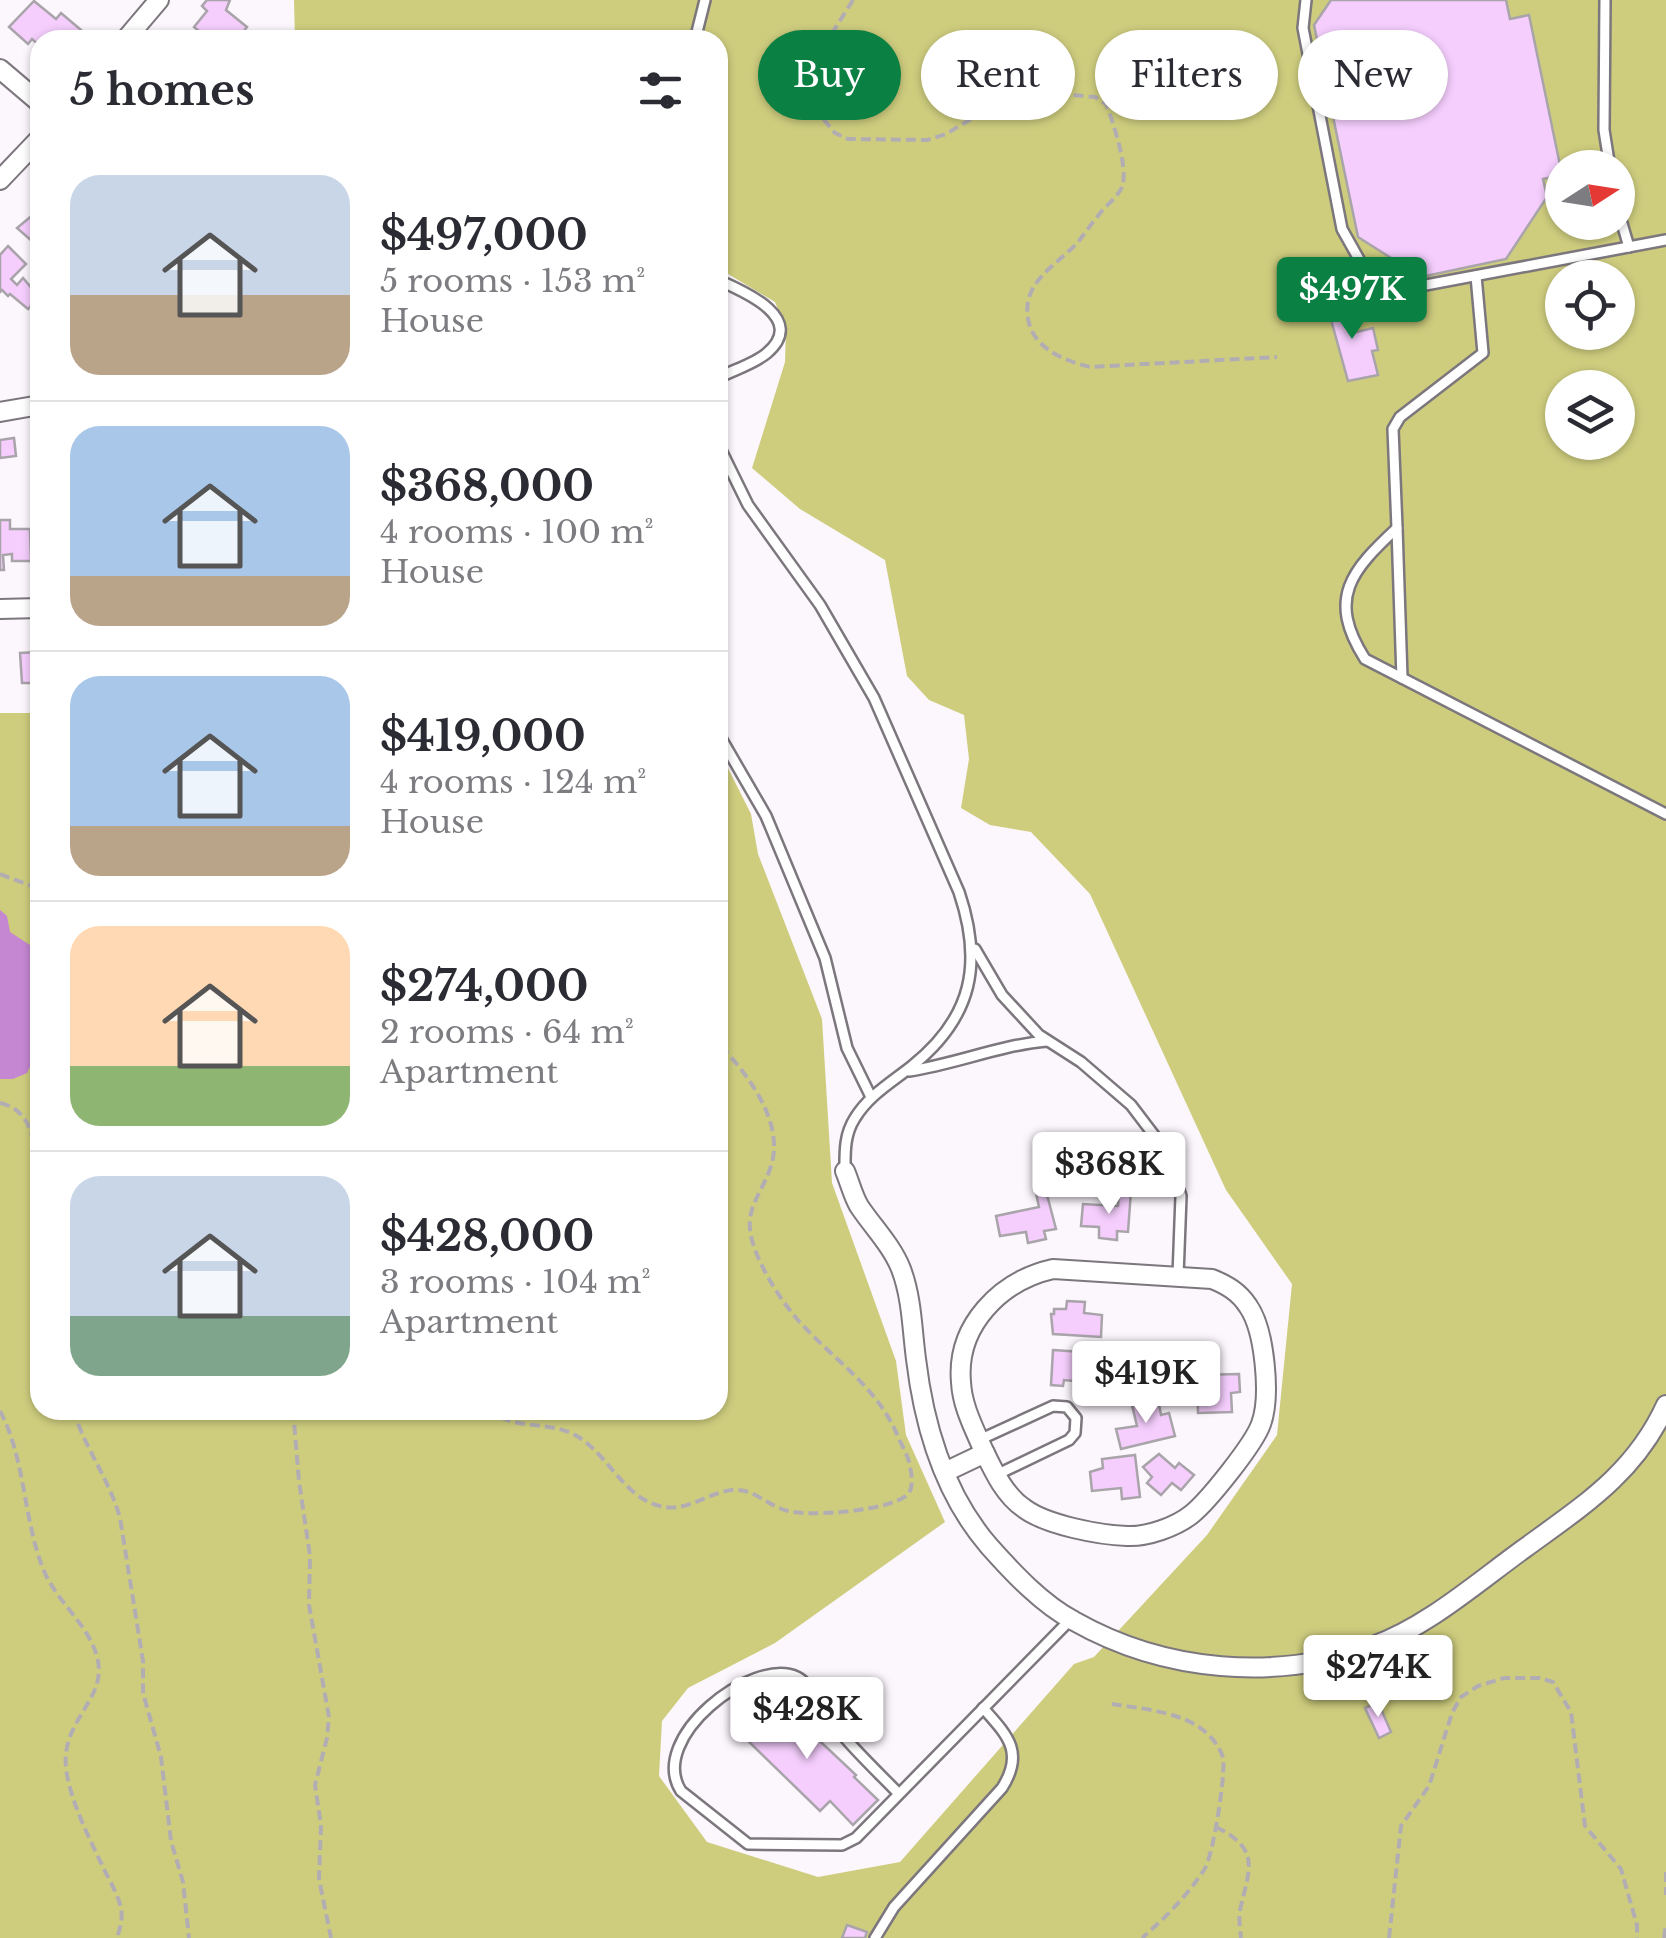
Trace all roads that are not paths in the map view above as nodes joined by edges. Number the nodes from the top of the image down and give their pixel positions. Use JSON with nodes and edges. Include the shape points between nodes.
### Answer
{"nodes":[{"id":1,"x":159,"y":0,"type":"edge"},
{"id":2,"x":705,"y":0,"type":"edge"},
{"id":3,"x":1306,"y":0,"type":"edge"},
{"id":4,"x":1606,"y":0,"type":"edge"},
{"id":5,"x":136,"y":30,"type":"edge"},
{"id":6,"x":698,"y":30,"type":"edge"},
{"id":7,"x":0,"y":69,"type":"edge"},
{"id":8,"x":30,"y":94,"type":"edge"},
{"id":9,"x":30,"y":148,"type":"edge"},
{"id":10,"x":1607,"y":150,"type":"edge"},
{"id":11,"x":0,"y":180,"type":"edge"},
{"id":12,"x":1627,"y":240,"type":"edge"},
{"id":13,"x":1666,"y":240,"type":"edge"},
{"id":14,"x":1629,"y":247,"type":"junction"},
{"id":15,"x":1476,"y":276,"type":"junction"},
{"id":16,"x":728,"y":285,"type":"edge"},
{"id":17,"x":728,"y":373,"type":"edge"},
{"id":18,"x":30,"y":408,"type":"edge"},
{"id":19,"x":0,"y":412,"type":"edge"},
{"id":20,"x":728,"y":464,"type":"edge"},
{"id":21,"x":1397,"y":528,"type":"junction"},
{"id":22,"x":0,"y":608,"type":"edge"},
{"id":23,"x":30,"y":608,"type":"edge"},
{"id":24,"x":1402,"y":678,"type":"junction"},
{"id":25,"x":728,"y":750,"type":"edge"},
{"id":26,"x":1666,"y":814,"type":"edge"},
{"id":27,"x":974,"y":946,"type":"junction"},
{"id":28,"x":1047,"y":1041,"type":"junction"},
{"id":29,"x":905,"y":1072,"type":"junction"},
{"id":30,"x":871,"y":1098,"type":"junction"},
{"id":31,"x":845,"y":1172,"type":"joint"},
{"id":32,"x":1178,"y":1277,"type":"junction"},
{"id":33,"x":1666,"y":1404,"type":"edge"},
{"id":34,"x":982,"y":1446,"type":"junction"},
{"id":35,"x":944,"y":1472,"type":"junction"},
{"id":36,"x":996,"y":1475,"type":"junction"},
{"id":37,"x":1070,"y":1620,"type":"junction"},
{"id":38,"x":984,"y":1708,"type":"junction"},
{"id":39,"x":899,"y":1794,"type":"junction"},
{"id":40,"x":875,"y":1938,"type":"edge"}],
"edges":[{"from":1,"to":5,"type":"street"},
{"from":2,"to":6,"type":"lane"},
{"from":3,"to":15,"type":"lane","via":[[1303,28],[1342,229],[1365,270],[1383,293]]},
{"from":4,"to":10,"type":"lane"},
{"from":7,"to":8,"type":"street"},
{"from":9,"to":11,"type":"street"},
{"from":12,"to":14,"type":"lane"},
{"from":13,"to":14,"type":"lane"},
{"from":14,"to":15,"type":"lane"},
{"from":15,"to":21,"type":"lane","via":[[1482,353],[1393,429]]},
{"from":16,"to":17,"type":"lane","via":[[759,300],[779,326],[778,342],[765,355]]},
{"from":18,"to":19,"type":"street"},
{"from":20,"to":27,"type":"lane","via":[[874,698],[959,892]]},
{"from":21,"to":24,"type":"lane"},
{"from":21,"to":24,"type":"lane","via":[[1349,580],[1347,620],[1366,659]]},
{"from":22,"to":23,"type":"street"},
{"from":24,"to":26,"type":"lane"},
{"from":25,"to":30,"type":"lane","via":[[766,816],[826,958],[847,1048]]},
{"from":27,"to":28,"type":"lane","via":[[1002,995]]},
{"from":27,"to":29,"type":"lane","via":[[956,1018]]},
{"from":28,"to":29,"type":"lane"},
{"from":28,"to":32,"type":"lane","via":[[1131,1105],[1166,1151],[1181,1196]]},
{"from":29,"to":30,"type":"lane"},
{"from":30,"to":31,"type":"lane","via":[[845,1142]]},
{"from":31,"to":35,"type":"street","via":[[857,1203],[901,1269],[924,1413]]},
{"from":32,"to":34,"type":"street","via":[[1053,1270],[1033,1274],[995,1298],[978,1315],[961,1357],[964,1406]]},
{"from":32,"to":36,"type":"street","via":[[1212,1279],[1242,1297],[1257,1326],[1267,1386],[1253,1442],[1191,1515],[1128,1536],[1056,1523],[1020,1506]]},
{"from":33,"to":37,"type":"street","via":[[1651,1437],[1604,1490],[1444,1608],[1376,1646],[1314,1662],[1193,1665],[1148,1654]]},
{"from":34,"to":35,"type":"street"},
{"from":34,"to":36,"type":"street"},
{"from":34,"to":36,"type":"lane","via":[[1052,1406],[1067,1407],[1076,1418],[1069,1440]]},
{"from":35,"to":37,"type":"street","via":[[988,1544]]},
{"from":37,"to":38,"type":"lane"},
{"from":38,"to":39,"type":"lane"},
{"from":38,"to":40,"type":"lane","via":[[1007,1734],[1011,1774],[894,1907]]},
{"from":39,"to":39,"type":"lane","via":[[842,1845],[748,1844],[681,1791],[674,1760],[683,1734],[720,1698],[760,1677],[785,1674],[806,1684],[834,1726]]}]}
